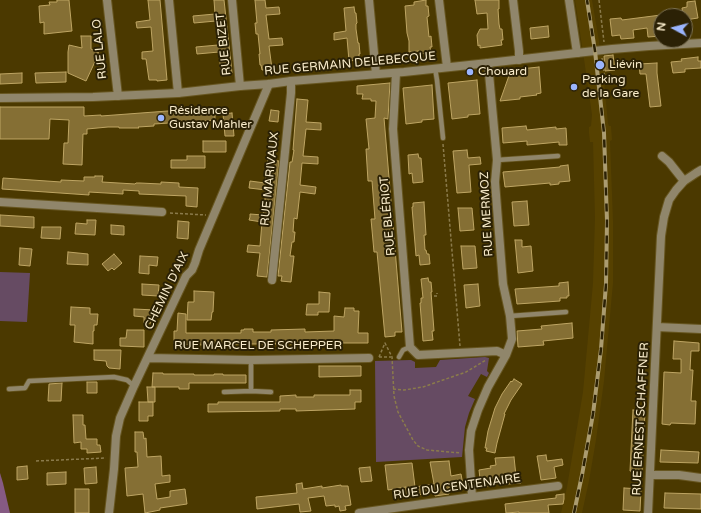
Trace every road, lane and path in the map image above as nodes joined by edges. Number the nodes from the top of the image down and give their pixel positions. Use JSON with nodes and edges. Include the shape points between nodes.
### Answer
{"nodes":[{"id":1,"x":107,"y":0,"type":"edge"},
{"id":2,"x":168,"y":0,"type":"edge"},
{"id":3,"x":232,"y":0,"type":"edge"},
{"id":4,"x":369,"y":0,"type":"edge"},
{"id":5,"x":439,"y":0,"type":"edge"},
{"id":6,"x":513,"y":0,"type":"edge"},
{"id":7,"x":569,"y":0,"type":"edge"},
{"id":8,"x":599,"y":0,"type":"edge"},
{"id":9,"x":701,"y":43,"type":"edge"},
{"id":10,"x":603,"y":50,"type":"junction"},
{"id":11,"x":577,"y":53,"type":"junction"},
{"id":12,"x":519,"y":60,"type":"junction"},
{"id":13,"x":488,"y":63,"type":"junction"},
{"id":14,"x":447,"y":67,"type":"junction"},
{"id":15,"x":435,"y":68,"type":"junction"},
{"id":16,"x":396,"y":73,"type":"junction"},
{"id":17,"x":376,"y":74,"type":"junction"},
{"id":18,"x":291,"y":81,"type":"junction"},
{"id":19,"x":604,"y":81,"type":"dead end"},
{"id":20,"x":268,"y":84,"type":"junction"},
{"id":21,"x":240,"y":86,"type":"junction"},
{"id":22,"x":178,"y":93,"type":"junction"},
{"id":23,"x":118,"y":96,"type":"junction"},
{"id":24,"x":0,"y":98,"type":"edge"},
{"id":25,"x":443,"y":138,"type":"joint"},
{"id":26,"x":558,"y":156,"type":"dead end"},
{"id":27,"x":662,"y":156,"type":"dead end"},
{"id":28,"x":497,"y":160,"type":"junction"},
{"id":29,"x":701,"y":170,"type":"edge"},
{"id":30,"x":684,"y":181,"type":"junction"},
{"id":31,"x":0,"y":202,"type":"edge"},
{"id":32,"x":162,"y":212,"type":"joint"},
{"id":33,"x":214,"y":215,"type":"junction"},
{"id":34,"x":272,"y":280,"type":"dead end"},
{"id":35,"x":437,"y":293,"type":"dead end"},
{"id":36,"x":434,"y":296,"type":"dead end"},
{"id":37,"x":566,"y":312,"type":"dead end"},
{"id":38,"x":510,"y":316,"type":"junction"},
{"id":39,"x":657,"y":327,"type":"junction"},
{"id":40,"x":701,"y":329,"type":"edge"},
{"id":41,"x":410,"y":347,"type":"junction"},
{"id":42,"x":493,"y":351,"type":"junction"},
{"id":43,"x":461,"y":352,"type":"junction"},
{"id":44,"x":506,"y":355,"type":"junction"},
{"id":45,"x":399,"y":356,"type":"dead end"},
{"id":46,"x":379,"y":357,"type":"junction"},
{"id":47,"x":392,"y":357,"type":"junction"},
{"id":48,"x":148,"y":358,"type":"junction"},
{"id":49,"x":369,"y":358,"type":"joint"},
{"id":50,"x":251,"y":360,"type":"junction"},
{"id":51,"x":134,"y":386,"type":"junction"},
{"id":52,"x":9,"y":389,"type":"dead end"},
{"id":53,"x":394,"y":389,"type":"junction"},
{"id":54,"x":224,"y":392,"type":"dead end"},
{"id":55,"x":251,"y":392,"type":"junction"},
{"id":56,"x":271,"y":392,"type":"dead end"},
{"id":57,"x":469,"y":454,"type":"junction"},
{"id":58,"x":115,"y":459,"type":"junction"},
{"id":59,"x":36,"y":461,"type":"dead end"},
{"id":60,"x":650,"y":475,"type":"junction"},
{"id":61,"x":701,"y":478,"type":"edge"},
{"id":62,"x":558,"y":486,"type":"dead end"},
{"id":63,"x":472,"y":497,"type":"junction"},
{"id":64,"x":109,"y":513,"type":"edge"},
{"id":65,"x":359,"y":513,"type":"edge"},
{"id":66,"x":648,"y":513,"type":"edge"}],
"edges":[{"from":1,"to":23,"type":"street","name":"RUE LALO"},
{"from":2,"to":22,"type":"street"},
{"from":3,"to":21,"type":"street","name":"RUE BIZET"},
{"from":4,"to":17,"type":"street"},
{"from":5,"to":14,"type":"street"},
{"from":6,"to":12,"type":"street"},
{"from":7,"to":11,"type":"street"},
{"from":8,"to":10,"type":"path"},
{"from":9,"to":10,"type":"street","name":"RUE GERMAIN DELEBECQUE"},
{"from":10,"to":11,"type":"street","name":"RUE GERMAIN DELEBECQUE"},
{"from":10,"to":19,"type":"path"},
{"from":11,"to":12,"type":"street","name":"RUE GERMAIN DELEBECQUE"},
{"from":12,"to":13,"type":"street","name":"RUE GERMAIN DELEBECQUE"},
{"from":13,"to":14,"type":"street","name":"RUE GERMAIN DELEBECQUE"},
{"from":13,"to":28,"type":"street","name":"RUE MERMOZ"},
{"from":14,"to":15,"type":"street","name":"RUE GERMAIN DELEBECQUE"},
{"from":15,"to":16,"type":"street","name":"RUE GERMAIN DELEBECQUE"},
{"from":15,"to":25,"type":"lane"},
{"from":16,"to":17,"type":"street","name":"RUE GERMAIN DELEBECQUE"},
{"from":16,"to":41,"type":"street","name":"RUE BLÉRIOT","via":[[393,129]]},
{"from":17,"to":18,"type":"street","name":"RUE GERMAIN DELEBECQUE"},
{"from":18,"to":20,"type":"street","name":"RUE GERMAIN DELEBECQUE"},
{"from":18,"to":34,"type":"street","name":"RUE MARIVAUX"},
{"from":20,"to":21,"type":"street","name":"RUE GERMAIN DELEBECQUE"},
{"from":20,"to":33,"type":"street","name":"CHEMIN D'AIX"},
{"from":21,"to":22,"type":"street","name":"RUE GERMAIN DELEBECQUE"},
{"from":22,"to":23,"type":"street","name":"RUE GERMAIN DELEBECQUE"},
{"from":23,"to":24,"type":"street","name":"RUE GERMAIN DELEBECQUE"},
{"from":25,"to":43,"type":"path"},
{"from":26,"to":28,"type":"lane"},
{"from":27,"to":30,"type":"street"},
{"from":28,"to":38,"type":"street","name":"RUE MERMOZ","via":[[495,182],[502,276]]},
{"from":29,"to":30,"type":"street","name":"RUE ERNEST SCHAFFNER"},
{"from":30,"to":39,"type":"street","name":"RUE ERNEST SCHAFFNER","via":[[669,200],[664,217]]},
{"from":31,"to":32,"type":"street"},
{"from":32,"to":33,"type":"path"},
{"from":33,"to":48,"type":"street","name":"CHEMIN D'AIX","via":[[192,270],[186,276]]},
{"from":35,"to":36,"type":"path","via":[[437,296]]},
{"from":37,"to":38,"type":"lane"},
{"from":38,"to":44,"type":"street","name":"RUE MERMOZ","via":[[512,339]]},
{"from":39,"to":40,"type":"street","name":"RUE ERNEST SCHAFFNER"},
{"from":39,"to":60,"type":"street","name":"RUE ERNEST SCHAFFNER"},
{"from":41,"to":43,"type":"street","via":[[418,355]]},
{"from":41,"to":45,"type":"lane","via":[[403,350]]},
{"from":42,"to":43,"type":"street"},
{"from":42,"to":44,"type":"street"},
{"from":42,"to":53,"type":"path","via":[[489,358],[466,372],[423,386],[404,390]]},
{"from":44,"to":57,"type":"street","via":[[478,410],[471,431]]},
{"from":46,"to":47,"type":"path"},
{"from":46,"to":47,"type":"path","via":[[385,343]]},
{"from":46,"to":49,"type":"path"},
{"from":47,"to":53,"type":"path"},
{"from":48,"to":50,"type":"street","name":"RUE MARCEL DE SCHEPPER"},
{"from":48,"to":51,"type":"street","name":"CHEMIN D'AIX"},
{"from":49,"to":50,"type":"street","name":"RUE MARCEL DE SCHEPPER"},
{"from":50,"to":55,"type":"lane"},
{"from":51,"to":52,"type":"lane","via":[[127,380],[114,377],[29,381],[25,388]]},
{"from":51,"to":58,"type":"street","name":"CHEMIN D'AIX","via":[[120,418]]},
{"from":53,"to":57,"type":"path","via":[[398,412],[418,446],[427,450]]},
{"from":54,"to":55,"type":"lane"},
{"from":55,"to":56,"type":"lane"},
{"from":57,"to":63,"type":"street"},
{"from":58,"to":59,"type":"path"},
{"from":58,"to":64,"type":"street","name":"CHEMIN D'AIX"},
{"from":60,"to":61,"type":"street"},
{"from":60,"to":66,"type":"street","name":"RUE ERNEST SCHAFFNER"},
{"from":62,"to":63,"type":"street","name":"RUE DU CENTENAIRE"},
{"from":63,"to":65,"type":"street","name":"RUE DU CENTENAIRE"}]}
